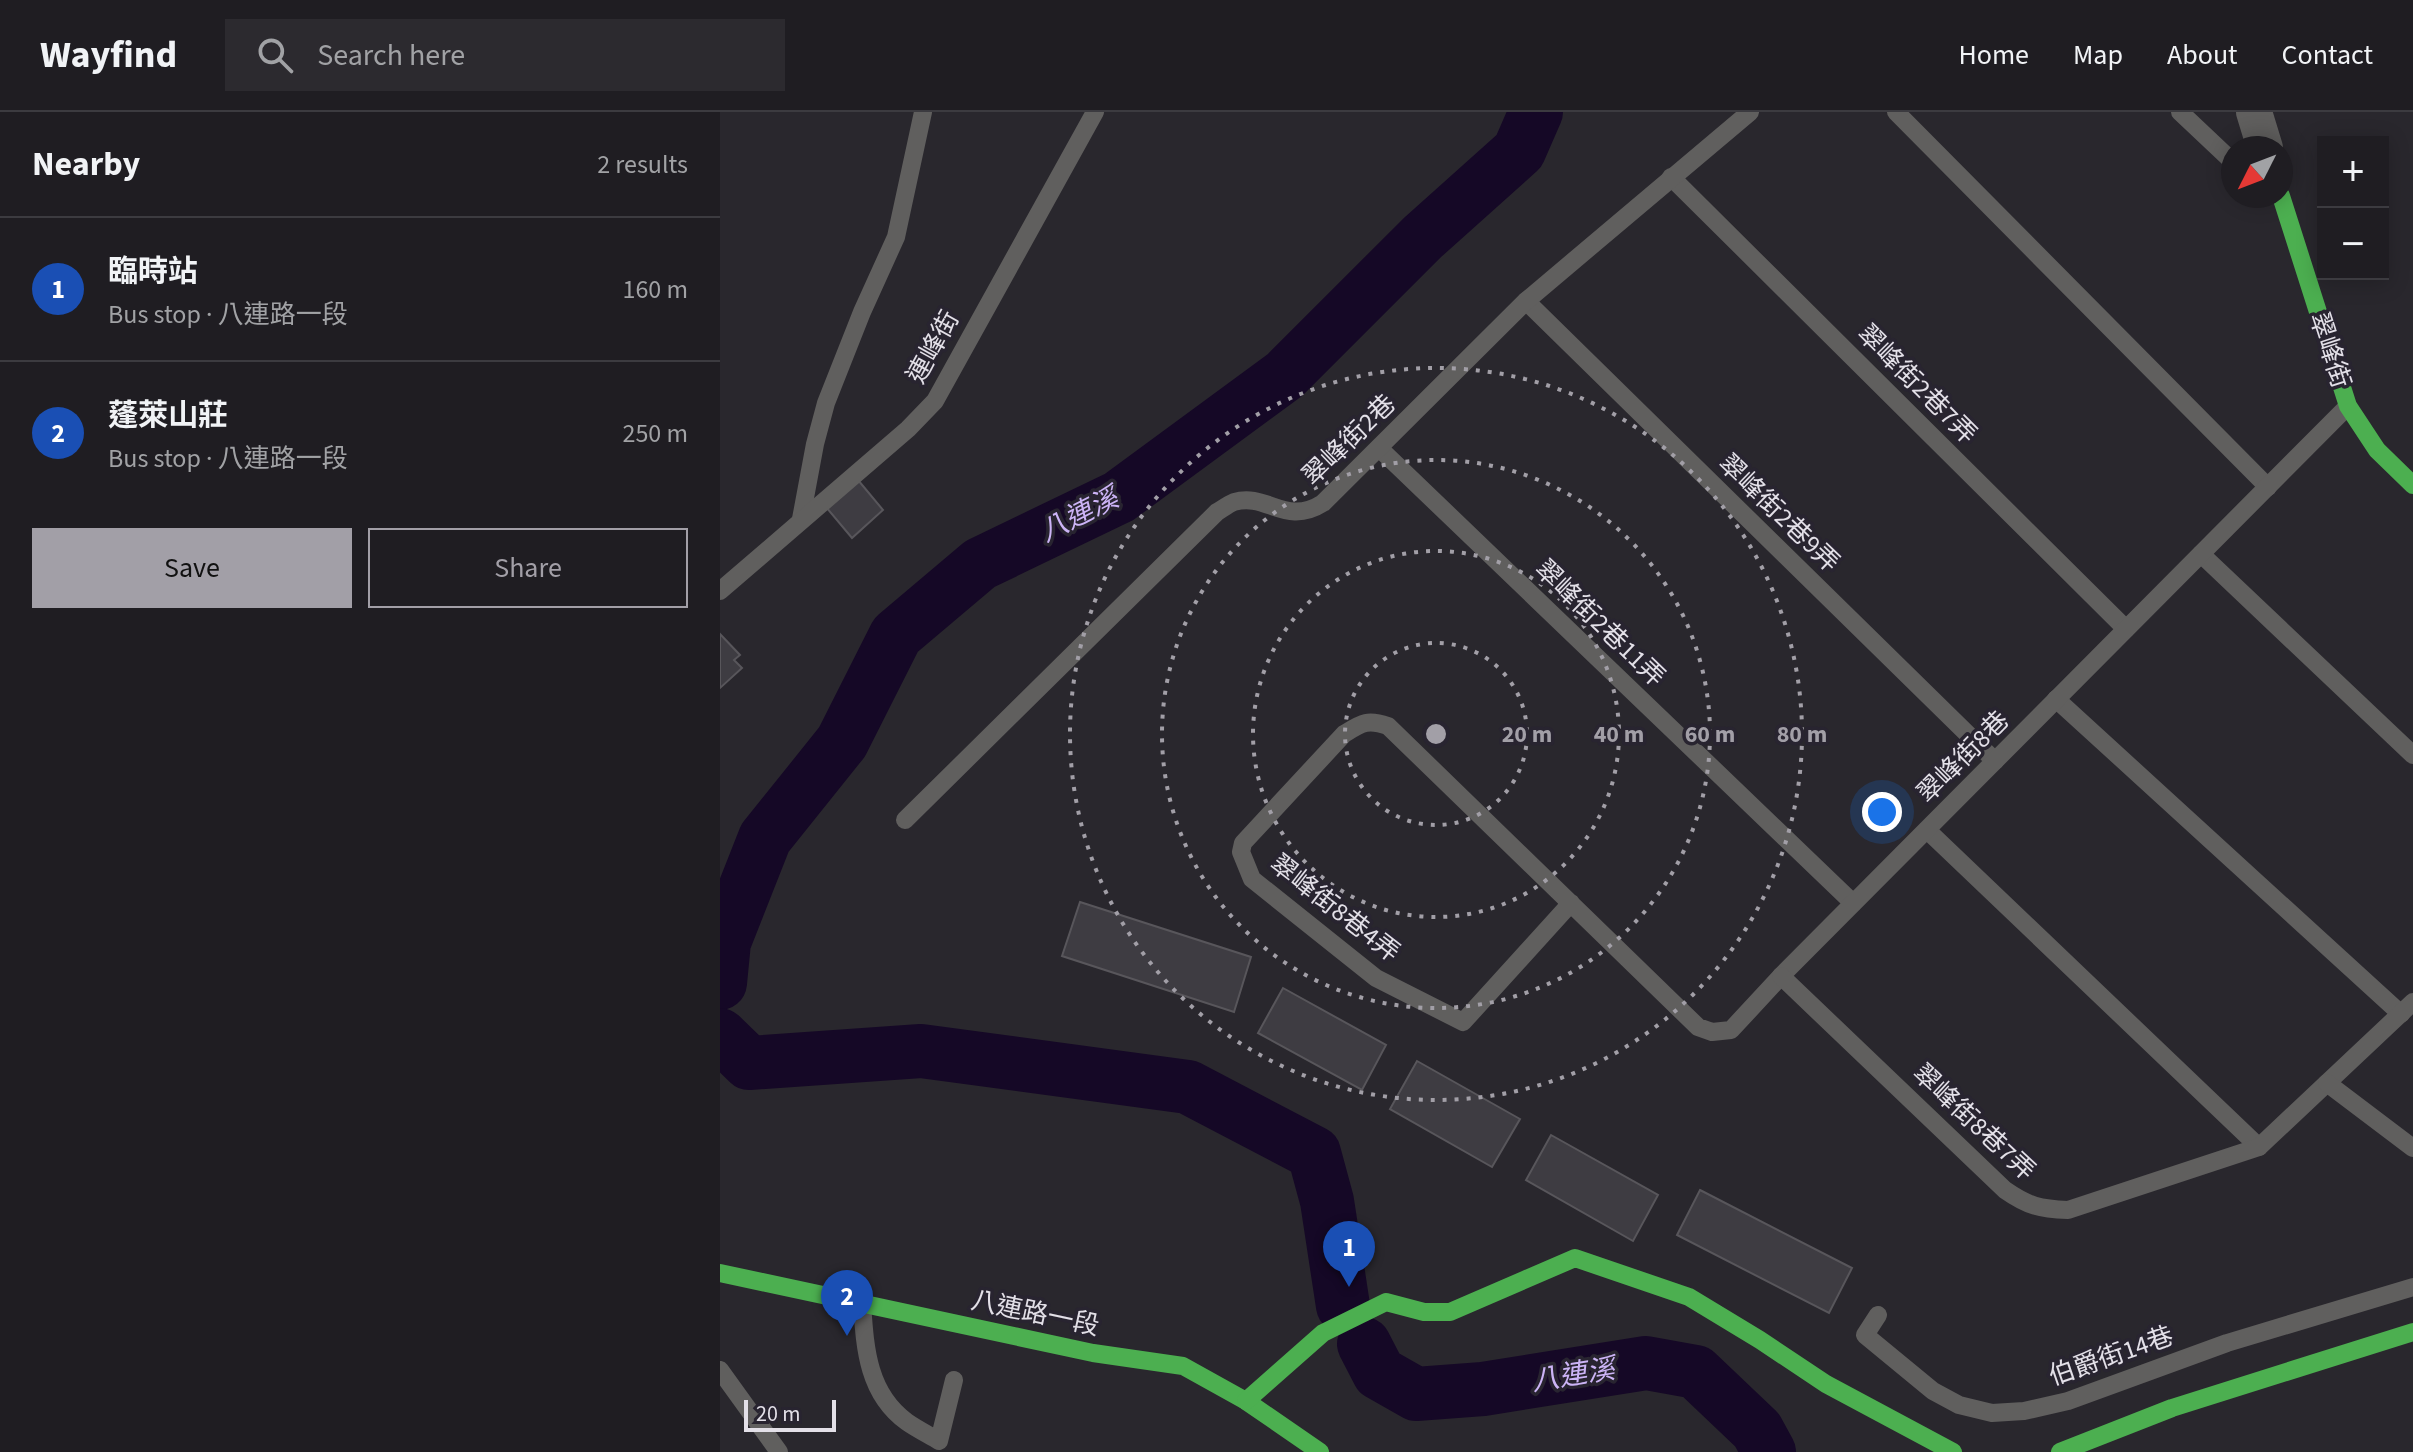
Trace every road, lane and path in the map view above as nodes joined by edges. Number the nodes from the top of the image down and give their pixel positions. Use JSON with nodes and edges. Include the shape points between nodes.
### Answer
{"nodes":[{"id":1,"x":923,"y":112,"type":"edge"},
{"id":2,"x":1095,"y":112,"type":"edge"},
{"id":3,"x":1750,"y":112,"type":"edge"},
{"id":4,"x":1896,"y":112,"type":"edge"},
{"id":5,"x":2180,"y":112,"type":"edge"},
{"id":6,"x":2254,"y":112,"type":"edge"},
{"id":7,"x":2261,"y":136,"type":"edge"},
{"id":8,"x":2221,"y":151,"type":"edge"},
{"id":9,"x":1671,"y":177,"type":"junction"},
{"id":10,"x":2284,"y":208,"type":"edge"},
{"id":11,"x":1526,"y":301,"type":"junction"},
{"id":12,"x":2348,"y":406,"type":"junction"},
{"id":13,"x":1379,"y":448,"type":"junction"},
{"id":14,"x":2413,"y":485,"type":"edge"},
{"id":15,"x":2268,"y":487,"type":"junction"},
{"id":16,"x":801,"y":519,"type":"junction"},
{"id":17,"x":2201,"y":554,"type":"junction"},
{"id":18,"x":720,"y":591,"type":"edge"},
{"id":19,"x":2126,"y":629,"type":"junction"},
{"id":20,"x":2056,"y":699,"type":"junction"},
{"id":21,"x":2413,"y":755,"type":"edge"},
{"id":22,"x":1995,"y":761,"type":"junction"},
{"id":23,"x":905,"y":820,"type":"dead end"},
{"id":24,"x":1927,"y":830,"type":"junction"},
{"id":25,"x":1571,"y":903,"type":"junction"},
{"id":26,"x":1853,"y":903,"type":"junction"},
{"id":27,"x":1781,"y":976,"type":"junction"},
{"id":28,"x":2407,"y":1008,"type":"edge"},
{"id":29,"x":2327,"y":1083,"type":"junction"},
{"id":30,"x":2259,"y":1147,"type":"junction"},
{"id":31,"x":2413,"y":1148,"type":"edge"},
{"id":32,"x":720,"y":1273,"type":"edge"},
{"id":33,"x":2413,"y":1287,"type":"edge"},
{"id":34,"x":862,"y":1303,"type":"junction"},
{"id":35,"x":1878,"y":1315,"type":"dead end"},
{"id":36,"x":2413,"y":1332,"type":"edge"},
{"id":37,"x":720,"y":1370,"type":"edge"},
{"id":38,"x":954,"y":1380,"type":"dead end"},
{"id":39,"x":2166,"y":1387,"type":"junction"},
{"id":40,"x":1246,"y":1401,"type":"junction"},
{"id":41,"x":938,"y":1447,"type":"edge"},
{"id":42,"x":779,"y":1452,"type":"edge"},
{"id":43,"x":1320,"y":1452,"type":"edge"},
{"id":44,"x":1953,"y":1452,"type":"edge"},
{"id":45,"x":2060,"y":1452,"type":"edge"}],
"edges":[{"from":1,"to":16,"type":"lane","via":[[896,237],[826,403]]},
{"from":2,"to":16,"type":"lane","name":"連峰街","via":[[935,401]]},
{"from":3,"to":9,"type":"lane","name":"翠峰街2巷"},
{"from":4,"to":15,"type":"lane"},
{"from":5,"to":8,"type":"lane"},
{"from":6,"to":7,"type":"street"},
{"from":9,"to":11,"type":"lane","name":"翠峰街2巷"},
{"from":9,"to":19,"type":"lane","name":"翠峰街2巷7弄"},
{"from":10,"to":12,"type":"street","name":"翠峰街"},
{"from":11,"to":13,"type":"lane","name":"翠峰街2巷"},
{"from":11,"to":22,"type":"lane","name":"翠峰街2巷9弄"},
{"from":12,"to":14,"type":"street","name":"翠峰街","via":[[2377,450]]},
{"from":12,"to":15,"type":"lane","name":"翠峰街8巷"},
{"from":13,"to":23,"type":"lane","name":"翠峰街2巷","via":[[1310,511],[1294,513],[1250,501],[1217,512]]},
{"from":13,"to":26,"type":"lane","name":"翠峰街2巷11弄"},
{"from":15,"to":17,"type":"lane","name":"翠峰街8巷"},
{"from":16,"to":18,"type":"lane","name":"連峰街"},
{"from":17,"to":19,"type":"lane","name":"翠峰街8巷"},
{"from":17,"to":21,"type":"lane"},
{"from":19,"to":20,"type":"lane","name":"翠峰街8巷"},
{"from":20,"to":22,"type":"lane","name":"翠峰街8巷"},
{"from":20,"to":28,"type":"lane"},
{"from":22,"to":24,"type":"lane","name":"翠峰街8巷"},
{"from":24,"to":26,"type":"lane","name":"翠峰街8巷"},
{"from":24,"to":30,"type":"lane"},
{"from":25,"to":25,"type":"lane","name":"翠峰街8巷4弄","via":[[1388,726],[1375,721],[1344,734],[1243,843],[1241,852],[1252,879],[1376,978],[1463,1022]]},
{"from":25,"to":27,"type":"lane","name":"翠峰街8巷","via":[[1698,1027],[1712,1032],[1731,1030]]},
{"from":26,"to":27,"type":"lane","name":"翠峰街8巷"},
{"from":27,"to":30,"type":"lane","name":"翠峰街8巷7弄","via":[[2005,1190],[2038,1209],[2068,1210]]},
{"from":28,"to":29,"type":"lane"},
{"from":29,"to":30,"type":"lane"},
{"from":29,"to":31,"type":"lane"},
{"from":32,"to":34,"type":"street","name":"八連路一段"},
{"from":33,"to":39,"type":"lane","name":"伯爵街14巷","via":[[2227,1343]]},
{"from":34,"to":40,"type":"street","name":"八連路一段","via":[[1093,1353],[1183,1366]]},
{"from":34,"to":41,"type":"lane","via":[[868,1365],[876,1384],[893,1409]]},
{"from":35,"to":39,"type":"lane","name":"伯爵街14巷","via":[[1865,1335],[1933,1391],[1959,1405],[1992,1413],[2024,1411]]},
{"from":36,"to":39,"type":"street"},
{"from":37,"to":42,"type":"lane"},
{"from":38,"to":41,"type":"lane"},
{"from":39,"to":45,"type":"street"},
{"from":40,"to":43,"type":"street","name":"八連路一段"},
{"from":40,"to":44,"type":"street","via":[[1323,1333],[1386,1302],[1424,1312],[1450,1312],[1575,1258],[1689,1297],[1826,1384]]}]}
